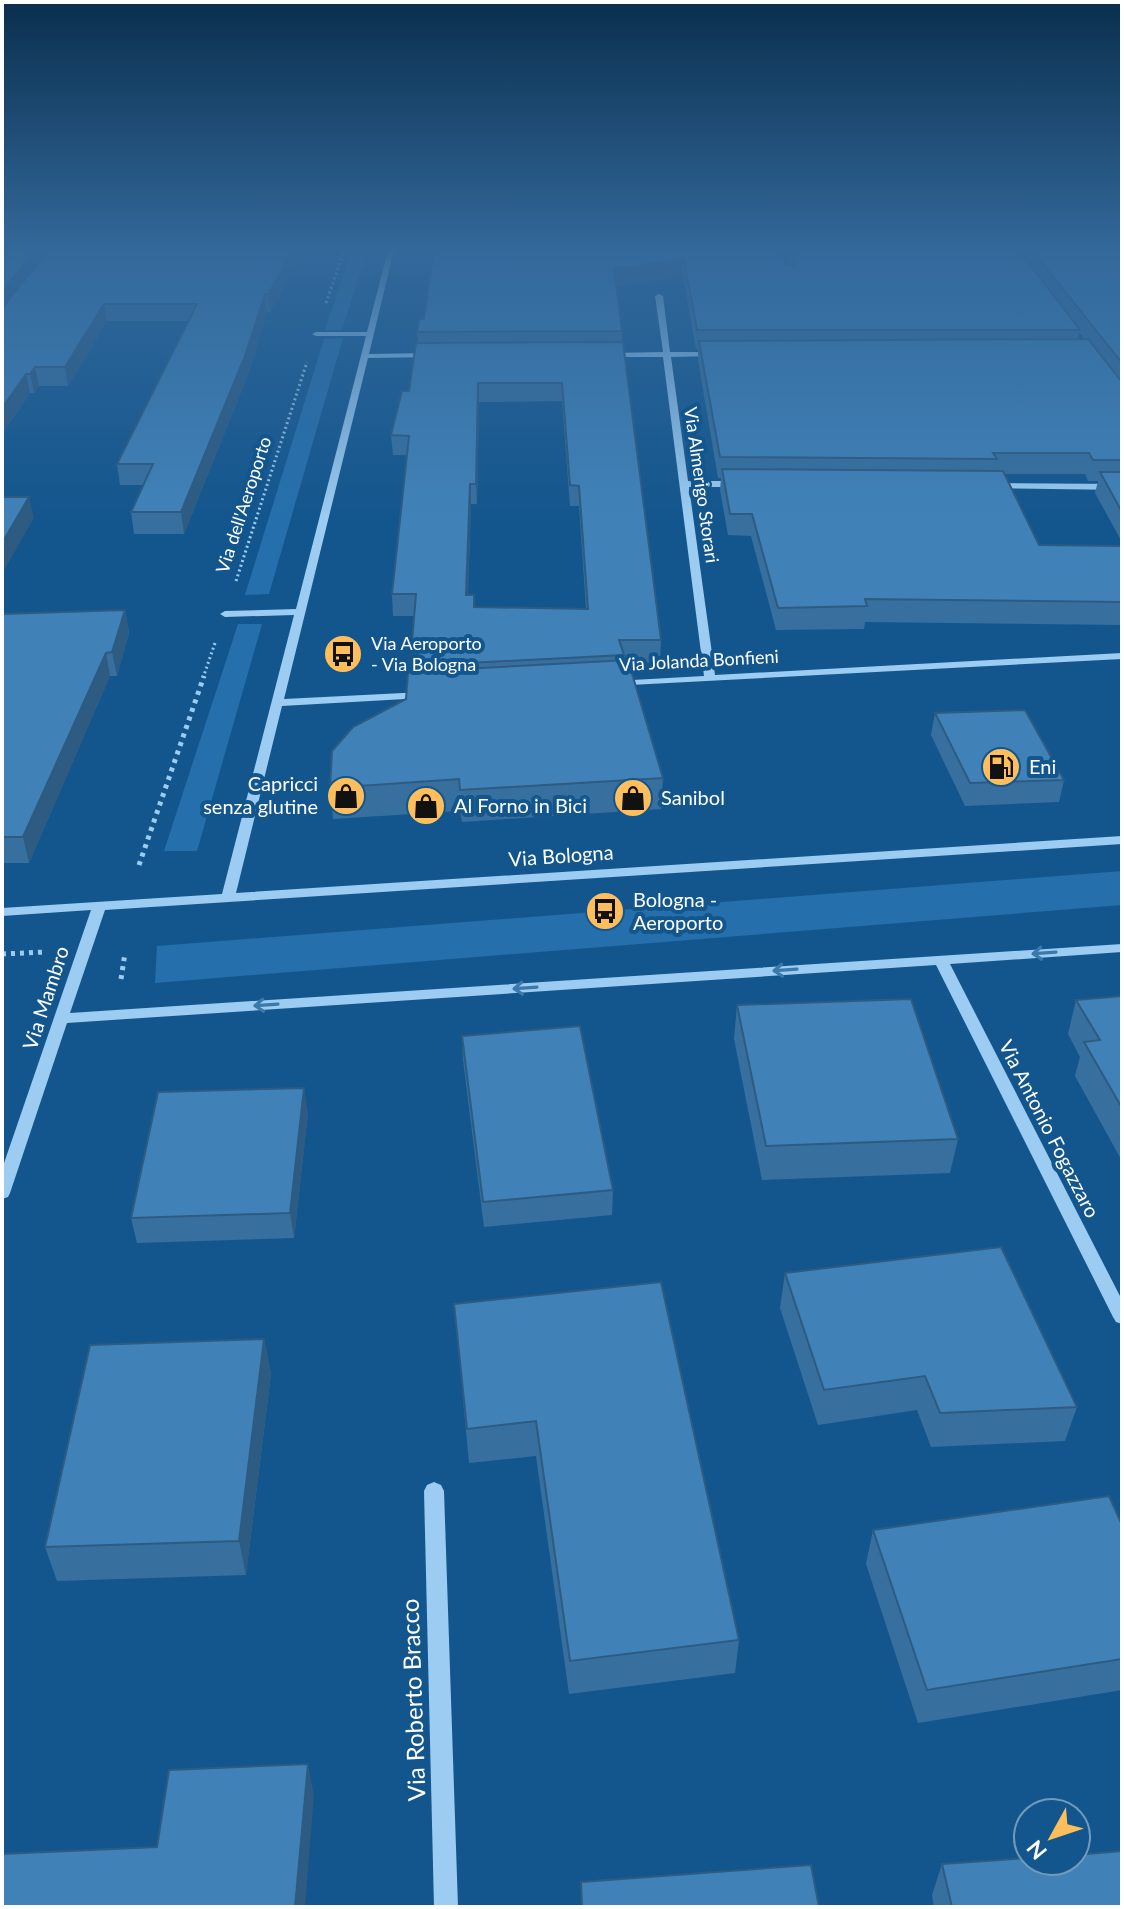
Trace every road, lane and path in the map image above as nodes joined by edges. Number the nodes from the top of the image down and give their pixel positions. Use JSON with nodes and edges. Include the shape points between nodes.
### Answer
{"nodes":[{"id":1,"x":314,"y":339,"type":"edge"},
{"id":2,"x":369,"y":339,"type":"edge"},
{"id":3,"x":665,"y":339,"type":"edge"},
{"id":4,"x":729,"y":354,"type":"edge"},
{"id":5,"x":444,"y":355,"type":"edge"},
{"id":6,"x":603,"y":355,"type":"edge"},
{"id":7,"x":667,"y":355,"type":"junction"},
{"id":8,"x":365,"y":356,"type":"junction"},
{"id":9,"x":684,"y":484,"type":"junction"},
{"id":10,"x":747,"y":484,"type":"edge"},
{"id":11,"x":981,"y":486,"type":"edge"},
{"id":12,"x":1122,"y":487,"type":"edge"},
{"id":13,"x":300,"y":612,"type":"junction"},
{"id":14,"x":225,"y":614,"type":"junction"},
{"id":15,"x":1122,"y":656,"type":"edge"},
{"id":16,"x":710,"y":679,"type":"junction"},
{"id":17,"x":602,"y":685,"type":"edge"},
{"id":18,"x":432,"y":694,"type":"edge"},
{"id":19,"x":278,"y":703,"type":"junction"},
{"id":20,"x":1122,"y":840,"type":"edge"},
{"id":21,"x":139,"y":865,"type":"dead end"},
{"id":22,"x":228,"y":898,"type":"junction"},
{"id":23,"x":99,"y":906,"type":"junction"},
{"id":24,"x":2,"y":912,"type":"edge"},
{"id":25,"x":1122,"y":948,"type":"edge"},
{"id":26,"x":941,"y":960,"type":"junction"},
{"id":27,"x":60,"y":1019,"type":"junction"},
{"id":28,"x":2,"y":1193,"type":"edge"},
{"id":29,"x":1122,"y":1317,"type":"edge"},
{"id":30,"x":434,"y":1491,"type":"dead end"},
{"id":31,"x":446,"y":1907,"type":"edge"}],
"edges":[{"from":1,"to":14,"type":"path","name":"Via dell'Aeroporto"},
{"from":2,"to":8,"type":"street"},
{"from":3,"to":7,"type":"street","name":"Via Almerigo Storari"},
{"from":4,"to":7,"type":"street"},
{"from":5,"to":8,"type":"street"},
{"from":6,"to":7,"type":"street"},
{"from":7,"to":9,"type":"street","name":"Via Almerigo Storari"},
{"from":8,"to":13,"type":"street"},
{"from":9,"to":10,"type":"street"},
{"from":9,"to":16,"type":"street","name":"Via Almerigo Storari"},
{"from":11,"to":12,"type":"street"},
{"from":13,"to":14,"type":"street"},
{"from":13,"to":19,"type":"street"},
{"from":14,"to":21,"type":"path","name":"Via dell'Aeroporto"},
{"from":15,"to":16,"type":"street","name":"Via Jolanda Bonfieni"},
{"from":16,"to":17,"type":"street","name":"Via Jolanda Bonfieni"},
{"from":18,"to":19,"type":"street"},
{"from":19,"to":22,"type":"street"},
{"from":20,"to":22,"type":"street","name":"Via Bologna"},
{"from":22,"to":23,"type":"street","name":"Via Bologna"},
{"from":23,"to":24,"type":"street","name":"Via Bologna"},
{"from":23,"to":27,"type":"street","name":"Via Mambro"},
{"from":25,"to":26,"type":"street","one_way":true},
{"from":26,"to":27,"type":"street","one_way":true},
{"from":26,"to":29,"type":"street","name":"Via Antonio Fogazzaro"},
{"from":27,"to":28,"type":"street","name":"Via Mambro"},
{"from":30,"to":31,"type":"street","name":"Via Roberto Bracco"}]}
